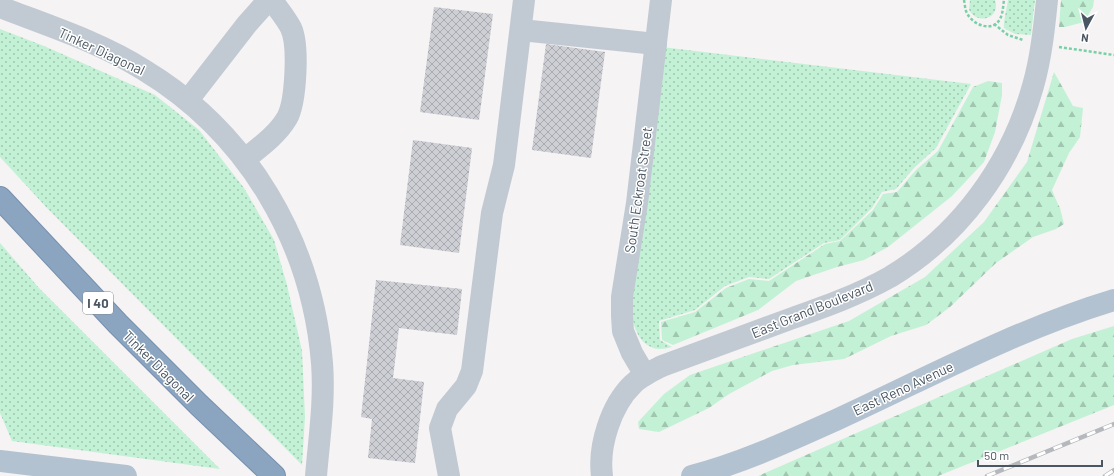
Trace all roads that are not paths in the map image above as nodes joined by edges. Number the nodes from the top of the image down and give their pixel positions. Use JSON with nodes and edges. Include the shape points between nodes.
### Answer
{"nodes":[{"id":1,"x":265,"y":0,"type":"edge"},
{"id":2,"x":272,"y":0,"type":"edge"},
{"id":3,"x":524,"y":0,"type":"edge"},
{"id":4,"x":661,"y":0,"type":"edge"},
{"id":5,"x":1046,"y":0,"type":"edge"},
{"id":6,"x":0,"y":8,"type":"edge"},
{"id":7,"x":521,"y":30,"type":"junction"},
{"id":8,"x":656,"y":44,"type":"junction"},
{"id":9,"x":188,"y":100,"type":"junction"},
{"id":10,"x":245,"y":159,"type":"junction"},
{"id":11,"x":0,"y":198,"type":"edge"},
{"id":12,"x":1114,"y":300,"type":"edge"},
{"id":13,"x":645,"y":375,"type":"junction"},
{"id":14,"x":0,"y":461,"type":"edge"},
{"id":15,"x":126,"y":476,"type":"edge"},
{"id":16,"x":274,"y":476,"type":"edge"},
{"id":17,"x":316,"y":476,"type":"edge"},
{"id":18,"x":449,"y":476,"type":"edge"},
{"id":19,"x":602,"y":476,"type":"edge"},
{"id":20,"x":692,"y":476,"type":"edge"}],
"edges":[{"from":1,"to":9,"type":"street","via":[[264,5]]},
{"from":2,"to":10,"type":"street","via":[[291,29],[296,61],[294,92],[287,117],[271,138]]},
{"from":3,"to":7,"type":"street"},
{"from":4,"to":8,"type":"street","name":"South Eckroat Street"},
{"from":5,"to":13,"type":"street","name":"East Grand Boulevard","via":[[1042,44],[1033,86],[1017,134],[1001,165],[961,220],[913,261],[889,277],[855,294],[662,366]]},
{"from":6,"to":9,"type":"street","name":"Tinker Diagonal","via":[[121,56]]},
{"from":7,"to":8,"type":"street"},
{"from":7,"to":18,"type":"street","via":[[504,165],[492,213],[472,371],[466,386],[447,409],[440,428]]},
{"from":8,"to":13,"type":"street","name":"South Eckroat Street","via":[[637,204],[622,297],[623,331]]},
{"from":9,"to":10,"type":"street","name":"Tinker Diagonal"},
{"from":10,"to":17,"type":"street","name":"Tinker Diagonal","via":[[274,203],[291,238],[309,288],[322,363],[322,408]]},
{"from":11,"to":16,"type":"highway","name":"Tinker Diagonal","number":"I 40","via":[[118,324]]},
{"from":12,"to":20,"type":"main road","name":"East Reno Avenue","via":[[1030,330],[773,449]]},
{"from":13,"to":19,"type":"street","name":"East Grand Boulevard","via":[[623,395],[612,416],[603,449]]},
{"from":14,"to":15,"type":"main road"}]}
